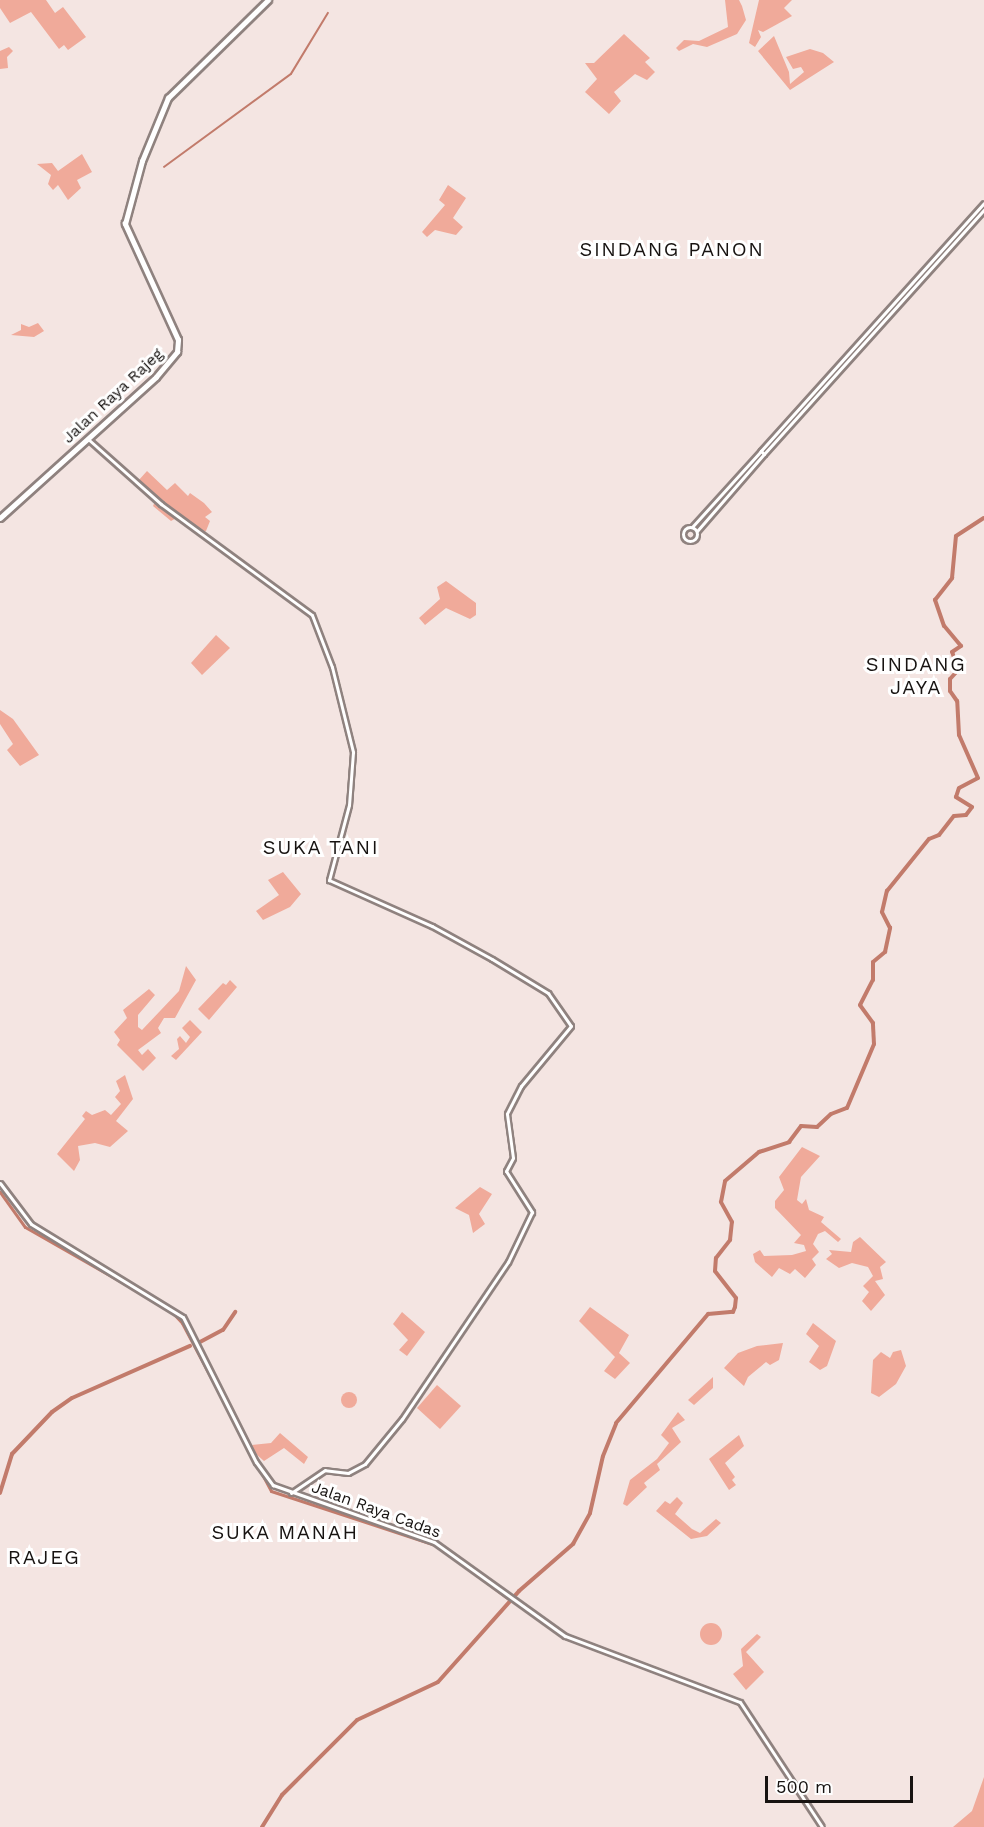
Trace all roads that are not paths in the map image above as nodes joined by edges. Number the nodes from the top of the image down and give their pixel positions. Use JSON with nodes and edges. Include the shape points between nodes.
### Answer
{"nodes":[{"id":1,"x":268,"y":0,"type":"edge"},
{"id":2,"x":984,"y":203,"type":"edge"},
{"id":3,"x":984,"y":210,"type":"edge"},
{"id":4,"x":87,"y":438,"type":"junction"},
{"id":5,"x":762,"y":452,"type":"junction"},
{"id":6,"x":0,"y":518,"type":"edge"},
{"id":7,"x":692,"y":527,"type":"junction"},
{"id":8,"x":697,"y":531,"type":"junction"},
{"id":9,"x":0,"y":1183,"type":"edge"},
{"id":10,"x":291,"y":1493,"type":"junction"},
{"id":11,"x":822,"y":1827,"type":"edge"}],
"edges":[{"from":1,"to":4,"type":"main road","name":"Jalan Raya Rajeg","via":[[172,92],[154,127],[125,224],[178,347],[156,377]]},
{"from":2,"to":5,"type":"street"},
{"from":3,"to":5,"type":"street"},
{"from":4,"to":6,"type":"main road","name":"Jalan Raya Rajeg"},
{"from":4,"to":10,"type":"street","via":[[161,504],[312,615],[332,667],[353,752],[349,805],[329,880],[427,924],[548,993],[571,1026],[521,1086],[507,1118],[513,1158],[506,1171],[532,1214],[508,1262],[402,1419],[365,1464],[348,1473],[325,1470]]},
{"from":5,"to":7,"type":"street"},
{"from":5,"to":8,"type":"street"},
{"from":7,"to":8,"type":"street"},
{"from":7,"to":8,"type":"street","via":[[684,530],[685,540],[695,539]]},
{"from":9,"to":10,"type":"street","name":"Jalan Raya Cadas","via":[[31,1224],[183,1317],[256,1462],[273,1485]]},
{"from":10,"to":11,"type":"street","name":"Jalan Raya Cadas","via":[[434,1542],[566,1636],[740,1701]]}]}
